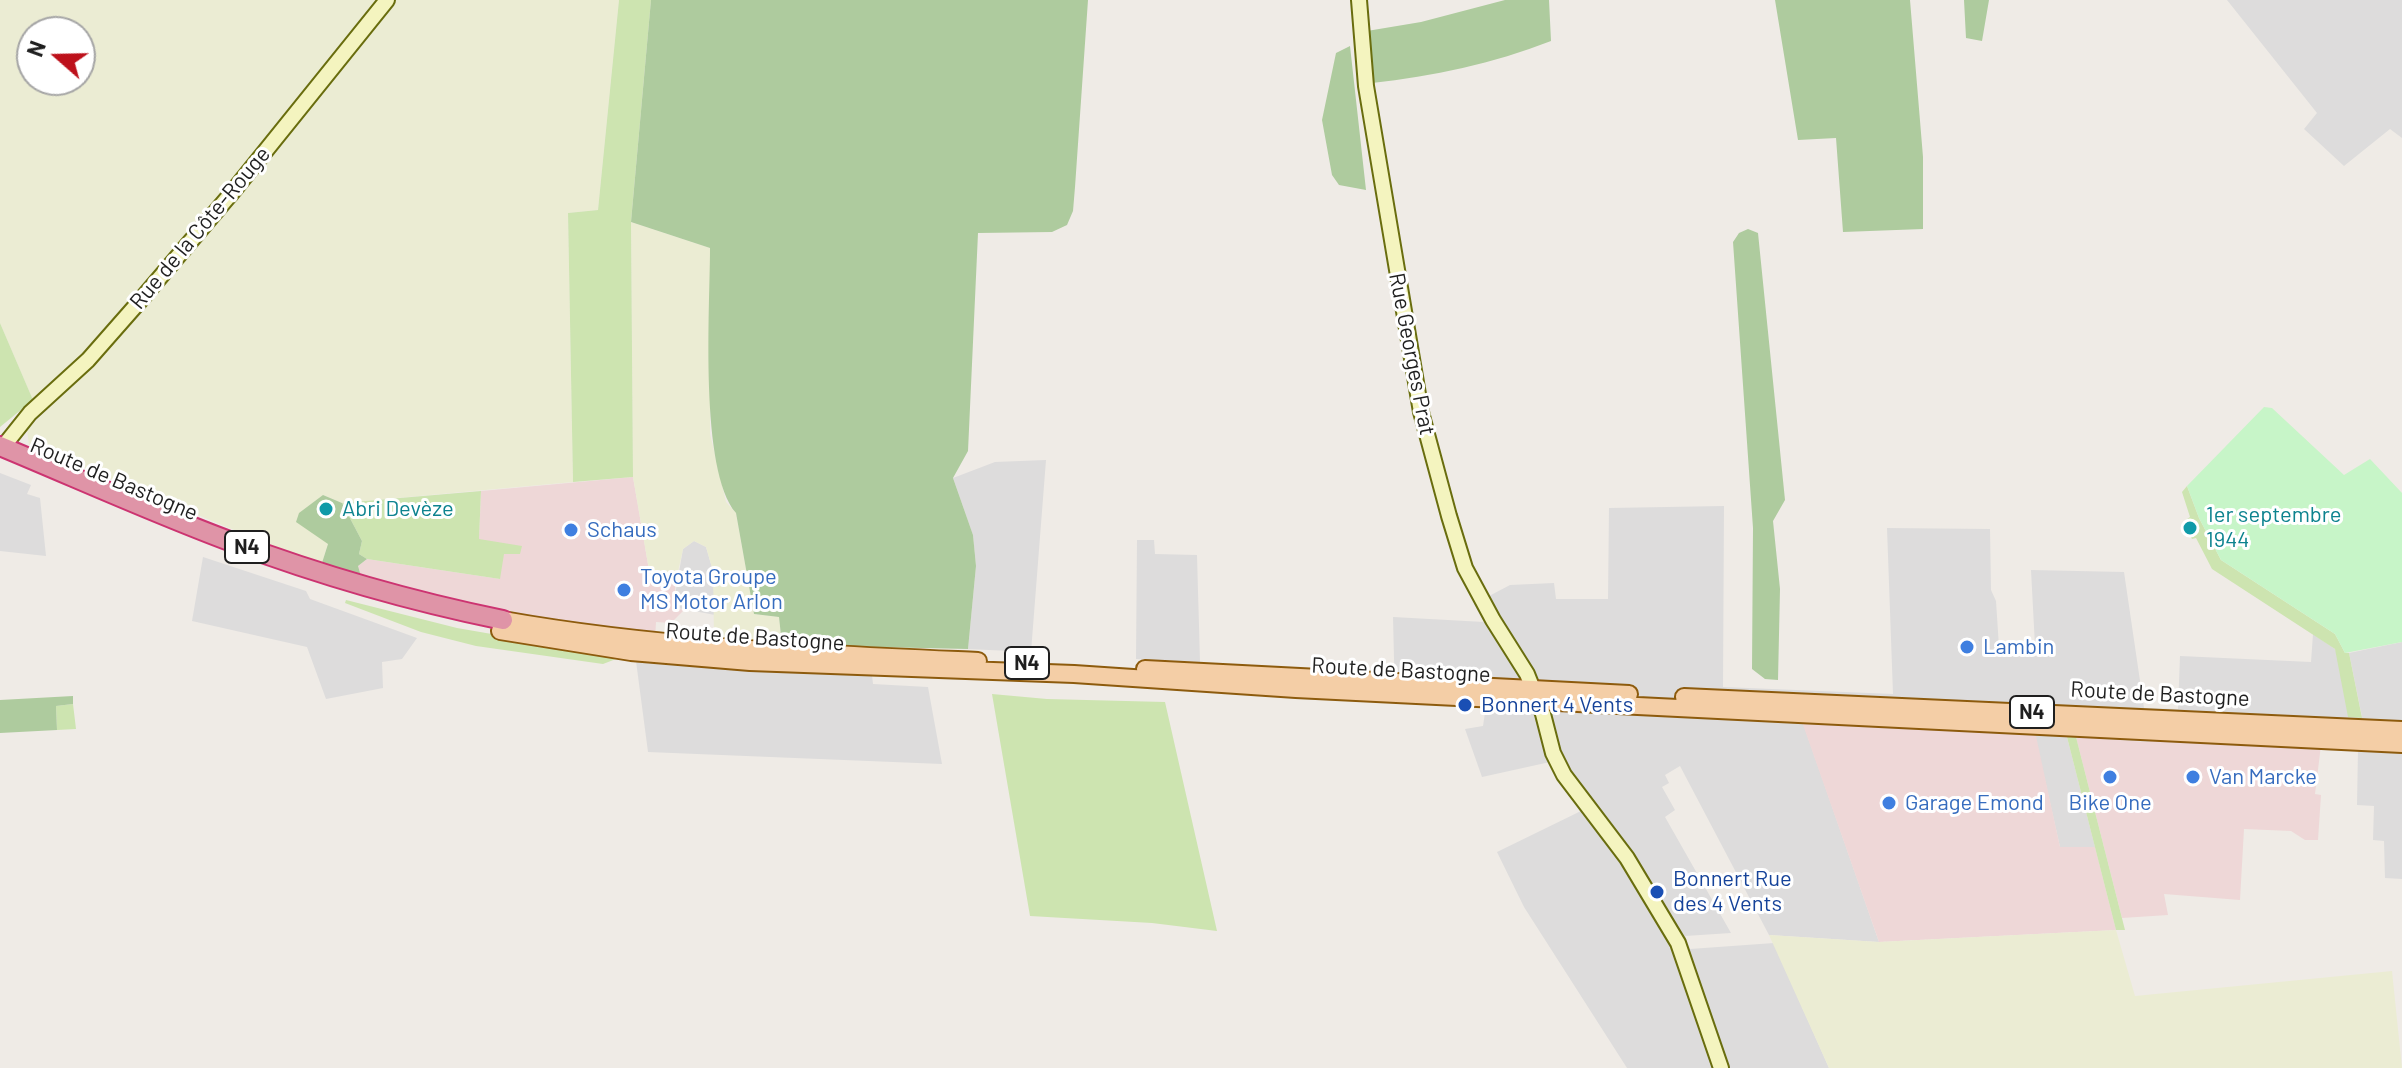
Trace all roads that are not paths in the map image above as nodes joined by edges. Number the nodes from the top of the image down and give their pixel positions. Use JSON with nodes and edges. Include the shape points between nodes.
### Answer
{"nodes":[{"id":1,"x":387,"y":0,"type":"edge"},
{"id":2,"x":1359,"y":0,"type":"edge"},
{"id":3,"x":1,"y":450,"type":"edge"},
{"id":4,"x":502,"y":626,"type":"joint"},
{"id":5,"x":1535,"y":694,"type":"junction"},
{"id":6,"x":2402,"y":730,"type":"edge"},
{"id":7,"x":2402,"y":744,"type":"edge"},
{"id":8,"x":1721,"y":1068,"type":"edge"}],
"edges":[{"from":1,"to":3,"type":"street","name":"Rue de la Côte-Rouge","via":[[139,302],[88,360],[30,413]]},
{"from":2,"to":5,"type":"street","name":"Rue Georges Prat","via":[[1368,101],[1421,412],[1465,568]]},
{"from":3,"to":4,"type":"highway","name":"Route de Bastogne","number":"N4","via":[[226,552],[317,584],[416,612]]},
{"from":4,"to":5,"type":"main road","name":"Route de Bastogne","number":"N4","via":[[631,652],[750,662],[1074,674],[1296,689]]},
{"from":5,"to":6,"type":"main road","name":"Route de Bastogne","number":"N4"},
{"from":5,"to":7,"type":"main road","name":"Route de Bastogne","number":"N4"},
{"from":5,"to":8,"type":"street","name":"Rue Georges Prat","via":[[1564,775],[1627,858],[1678,943]]}]}
